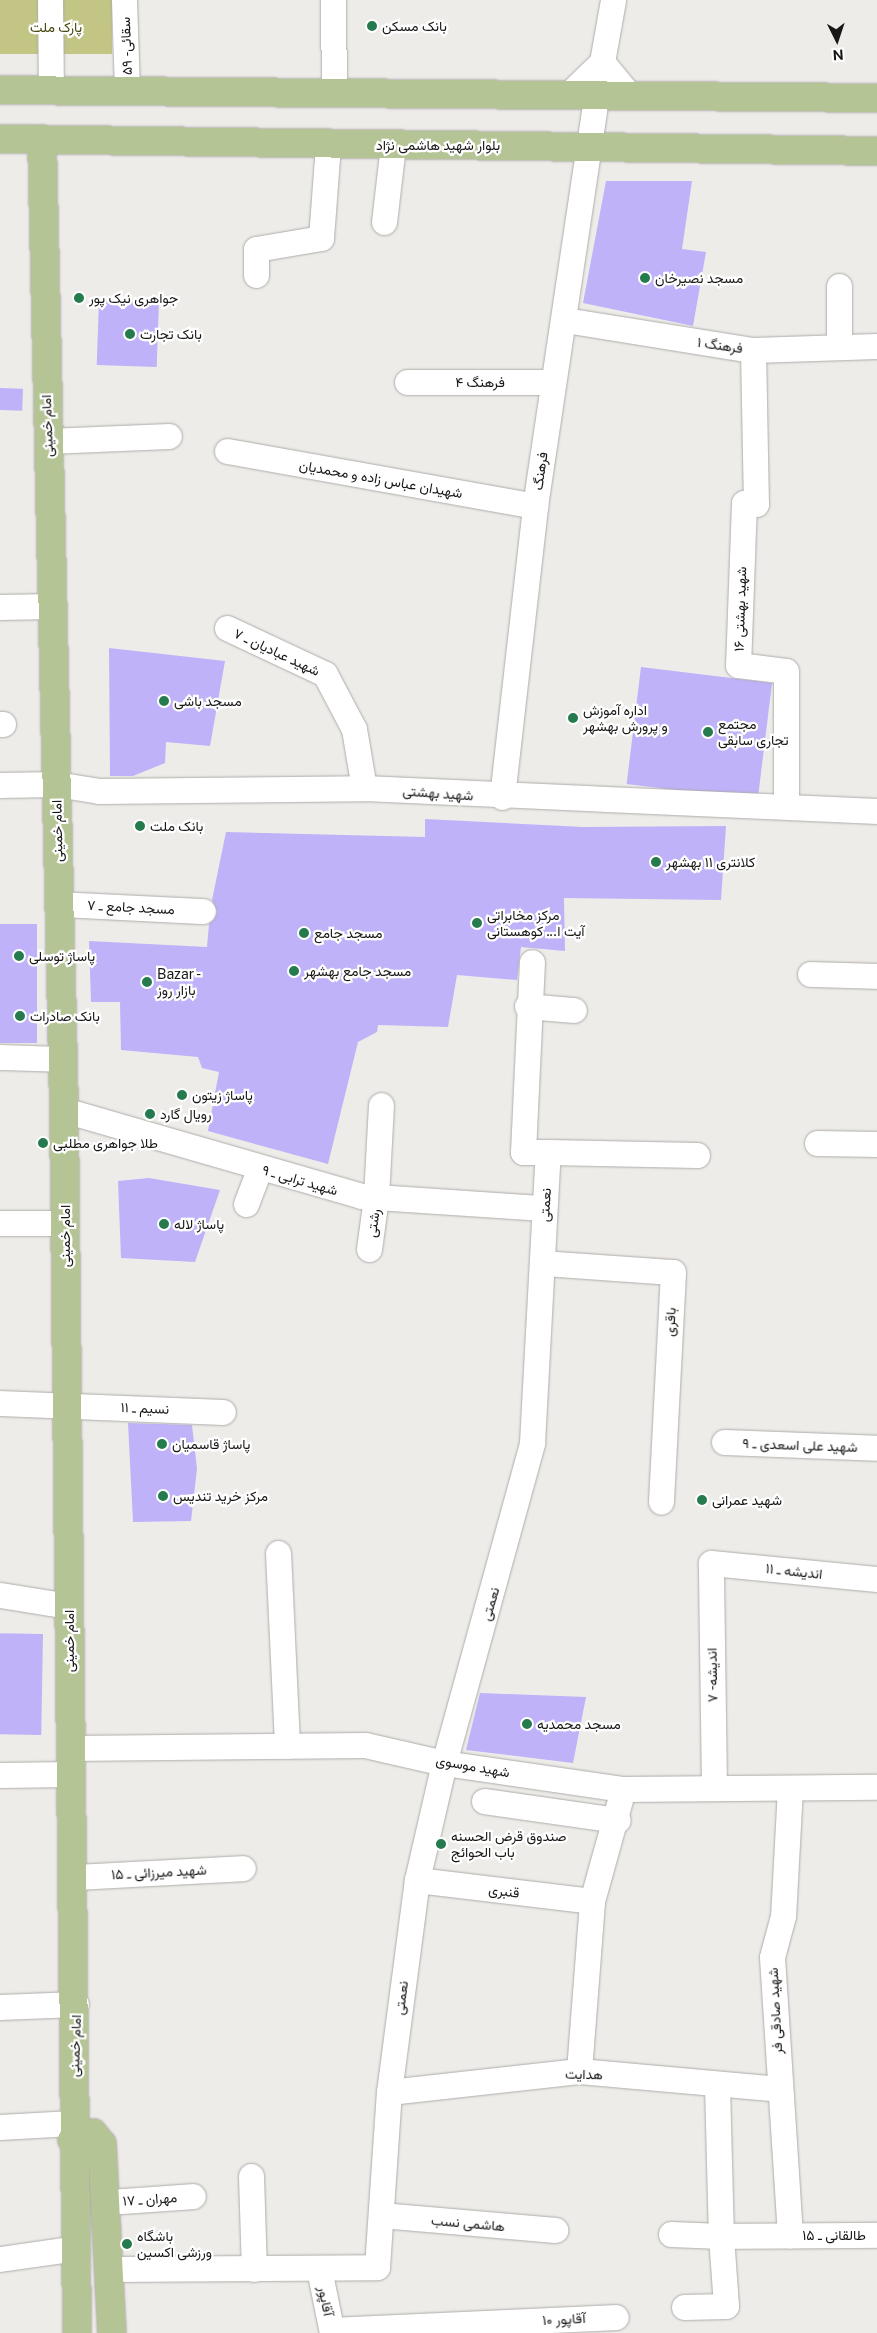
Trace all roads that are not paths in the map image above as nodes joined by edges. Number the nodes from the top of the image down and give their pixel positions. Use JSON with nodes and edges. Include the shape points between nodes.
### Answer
{"nodes":[{"id":1,"x":50,"y":0,"type":"edge"},
{"id":2,"x":124,"y":0,"type":"edge"},
{"id":3,"x":333,"y":0,"type":"edge"},
{"id":4,"x":613,"y":0,"type":"edge"},
{"id":5,"x":602,"y":62,"type":"junction"},
{"id":6,"x":0,"y":90,"type":"edge"},
{"id":7,"x":52,"y":91,"type":"junction"},
{"id":8,"x":127,"y":92,"type":"junction"},
{"id":9,"x":334,"y":93,"type":"junction"},
{"id":10,"x":568,"y":95,"type":"junction"},
{"id":11,"x":596,"y":96,"type":"junction"},
{"id":12,"x":630,"y":96,"type":"junction"},
{"id":13,"x":877,"y":98,"type":"edge"},
{"id":14,"x":0,"y":139,"type":"edge"},
{"id":15,"x":42,"y":139,"type":"junction"},
{"id":16,"x":328,"y":144,"type":"junction"},
{"id":17,"x":393,"y":145,"type":"junction"},
{"id":18,"x":590,"y":147,"type":"junction"},
{"id":19,"x":877,"y":151,"type":"edge"},
{"id":20,"x":384,"y":222,"type":"dead end"},
{"id":21,"x":256,"y":275,"type":"dead end"},
{"id":22,"x":839,"y":286,"type":"dead end"},
{"id":23,"x":565,"y":320,"type":"junction"},
{"id":24,"x":877,"y":346,"type":"edge"},
{"id":25,"x":839,"y":347,"type":"junction"},
{"id":26,"x":753,"y":350,"type":"junction"},
{"id":27,"x":407,"y":382,"type":"dead end"},
{"id":28,"x":553,"y":382,"type":"junction"},
{"id":29,"x":169,"y":436,"type":"dead end"},
{"id":30,"x":48,"y":441,"type":"junction"},
{"id":31,"x":227,"y":451,"type":"dead end"},
{"id":32,"x":535,"y":506,"type":"junction"},
{"id":33,"x":52,"y":606,"type":"junction"},
{"id":34,"x":0,"y":607,"type":"edge"},
{"id":35,"x":226,"y":628,"type":"dead end"},
{"id":36,"x":56,"y":784,"type":"junction"},
{"id":37,"x":0,"y":785,"type":"edge"},
{"id":38,"x":364,"y":788,"type":"junction"},
{"id":39,"x":502,"y":797,"type":"junction"},
{"id":40,"x":786,"y":806,"type":"junction"},
{"id":41,"x":877,"y":811,"type":"edge"},
{"id":42,"x":59,"y":904,"type":"junction"},
{"id":43,"x":203,"y":911,"type":"dead end"},
{"id":44,"x":532,"y":962,"type":"dead end"},
{"id":45,"x":810,"y":974,"type":"dead end"},
{"id":46,"x":877,"y":976,"type":"edge"},
{"id":47,"x":527,"y":1006,"type":"junction"},
{"id":48,"x":574,"y":1010,"type":"dead end"},
{"id":49,"x":0,"y":1057,"type":"edge"},
{"id":50,"x":63,"y":1059,"type":"junction"},
{"id":51,"x":381,"y":1106,"type":"dead end"},
{"id":52,"x":64,"y":1110,"type":"junction"},
{"id":53,"x":817,"y":1143,"type":"dead end"},
{"id":54,"x":877,"y":1144,"type":"edge"},
{"id":55,"x":548,"y":1152,"type":"junction"},
{"id":56,"x":697,"y":1155,"type":"dead end"},
{"id":57,"x":260,"y":1168,"type":"junction"},
{"id":58,"x":376,"y":1197,"type":"junction"},
{"id":59,"x":246,"y":1204,"type":"dead end"},
{"id":60,"x":544,"y":1208,"type":"junction"},
{"id":61,"x":0,"y":1223,"type":"edge"},
{"id":62,"x":65,"y":1223,"type":"junction"},
{"id":63,"x":368,"y":1249,"type":"dead end"},
{"id":64,"x":543,"y":1263,"type":"junction"},
{"id":65,"x":0,"y":1403,"type":"edge"},
{"id":66,"x":67,"y":1405,"type":"junction"},
{"id":67,"x":223,"y":1412,"type":"dead end"},
{"id":68,"x":724,"y":1442,"type":"dead end"},
{"id":69,"x":877,"y":1448,"type":"edge"},
{"id":70,"x":661,"y":1502,"type":"dead end"},
{"id":71,"x":278,"y":1552,"type":"dead end"},
{"id":72,"x":711,"y":1563,"type":"joint"},
{"id":73,"x":877,"y":1579,"type":"edge"},
{"id":74,"x":0,"y":1595,"type":"edge"},
{"id":75,"x":69,"y":1606,"type":"junction"},
{"id":76,"x":287,"y":1746,"type":"junction"},
{"id":77,"x":70,"y":1761,"type":"junction"},
{"id":78,"x":444,"y":1763,"type":"junction"},
{"id":79,"x":0,"y":1775,"type":"edge"},
{"id":80,"x":877,"y":1786,"type":"edge"},
{"id":81,"x":714,"y":1788,"type":"junction"},
{"id":82,"x":790,"y":1788,"type":"junction"},
{"id":83,"x":623,"y":1789,"type":"junction"},
{"id":84,"x":484,"y":1801,"type":"dead end"},
{"id":85,"x":618,"y":1820,"type":"junction"},
{"id":86,"x":243,"y":1868,"type":"dead end"},
{"id":87,"x":74,"y":1877,"type":"junction"},
{"id":88,"x":417,"y":1880,"type":"junction"},
{"id":89,"x":592,"y":1901,"type":"junction"},
{"id":90,"x":76,"y":2004,"type":"junction"},
{"id":91,"x":0,"y":2007,"type":"edge"},
{"id":92,"x":579,"y":2071,"type":"junction"},
{"id":93,"x":717,"y":2084,"type":"junction"},
{"id":94,"x":780,"y":2089,"type":"junction"},
{"id":95,"x":389,"y":2092,"type":"junction"},
{"id":96,"x":0,"y":2127,"type":"edge"},
{"id":97,"x":72,"y":2131,"type":"junction"},
{"id":98,"x":251,"y":2176,"type":"dead end"},
{"id":99,"x":193,"y":2196,"type":"dead end"},
{"id":100,"x":108,"y":2202,"type":"junction"},
{"id":101,"x":380,"y":2216,"type":"junction"},
{"id":102,"x":555,"y":2230,"type":"dead end"},
{"id":103,"x":671,"y":2234,"type":"dead end"},
{"id":104,"x":790,"y":2235,"type":"junction"},
{"id":105,"x":877,"y":2235,"type":"edge"},
{"id":106,"x":721,"y":2236,"type":"junction"},
{"id":107,"x":76,"y":2248,"type":"junction"},
{"id":108,"x":0,"y":2259,"type":"edge"},
{"id":109,"x":254,"y":2269,"type":"junction"},
{"id":110,"x":319,"y":2269,"type":"junction"},
{"id":111,"x":111,"y":2270,"type":"junction"},
{"id":112,"x":684,"y":2307,"type":"dead end"},
{"id":113,"x":616,"y":2317,"type":"dead end"},
{"id":114,"x":332,"y":2331,"type":"edge"},
{"id":115,"x":77,"y":2333,"type":"edge"},
{"id":116,"x":112,"y":2333,"type":"edge"}],
"edges":[{"from":1,"to":7,"type":"street"},
{"from":2,"to":8,"type":"street","name":"سقائی - ۵۹"},
{"from":3,"to":9,"type":"street"},
{"from":4,"to":5,"type":"street"},
{"from":5,"to":10,"type":"street"},
{"from":5,"to":12,"type":"street"},
{"from":6,"to":7,"type":"main road"},
{"from":7,"to":8,"type":"main road"},
{"from":8,"to":9,"type":"main road"},
{"from":9,"to":10,"type":"main road"},
{"from":10,"to":11,"type":"main road"},
{"from":11,"to":12,"type":"main road"},
{"from":11,"to":18,"type":"street","name":"فرهنگ"},
{"from":12,"to":13,"type":"main road"},
{"from":14,"to":15,"type":"main road","name":"بلوار شهید هاشمی نژاد"},
{"from":15,"to":16,"type":"main road","name":"بلوار شهید هاشمی نژاد"},
{"from":15,"to":30,"type":"main road","name":"امام خمینی"},
{"from":16,"to":17,"type":"main road","name":"بلوار شهید هاشمی نژاد"},
{"from":16,"to":21,"type":"street","via":[[321,238],[256,249]]},
{"from":17,"to":18,"type":"main road","name":"بلوار شهید هاشمی نژاد"},
{"from":17,"to":20,"type":"street"},
{"from":18,"to":19,"type":"main road","name":"بلوار شهید هاشمی نژاد"},
{"from":18,"to":23,"type":"street","name":"فرهنگ"},
{"from":22,"to":25,"type":"street"},
{"from":23,"to":26,"type":"street","name":"فرهنگ ۱"},
{"from":23,"to":28,"type":"street","name":"فرهنگ"},
{"from":24,"to":25,"type":"street","name":"فرهنگ ۱"},
{"from":25,"to":26,"type":"street","name":"فرهنگ ۱"},
{"from":26,"to":40,"type":"street","name":"شهید بهشتی ۱۶","via":[[756,504],[744,503],[738,664],[786,671]]},
{"from":27,"to":28,"type":"street","name":"فرهنگ ۴"},
{"from":28,"to":32,"type":"street","name":"فرهنگ"},
{"from":29,"to":30,"type":"street"},
{"from":30,"to":33,"type":"main road","name":"امام خمینی"},
{"from":31,"to":32,"type":"street","name":"شهیدان عباس زاده و محمدیان"},
{"from":32,"to":39,"type":"street","name":"فرهنگ"},
{"from":33,"to":34,"type":"street"},
{"from":33,"to":36,"type":"main road","name":"امام خمینی"},
{"from":35,"to":38,"type":"street","name":"شهید عبادیان ـ ۷","via":[[325,674],[354,730]]},
{"from":36,"to":37,"type":"street","name":"شهید بهشتی"},
{"from":36,"to":38,"type":"street","name":"شهید بهشتی","via":[[99,791]]},
{"from":36,"to":42,"type":"main road","name":"امام خمینی"},
{"from":38,"to":39,"type":"street","name":"شهید بهشتی"},
{"from":39,"to":40,"type":"street","name":"شهید بهشتی"},
{"from":40,"to":41,"type":"street","name":"شهید بهشتی"},
{"from":42,"to":43,"type":"street","name":"مسجد جامع ـ ۷"},
{"from":42,"to":50,"type":"main road","name":"امام خمینی"},
{"from":44,"to":47,"type":"street"},
{"from":45,"to":46,"type":"street"},
{"from":47,"to":48,"type":"street"},
{"from":47,"to":55,"type":"street","via":[[523,1152]]},
{"from":49,"to":50,"type":"street"},
{"from":50,"to":52,"type":"main road","name":"امام خمینی"},
{"from":51,"to":58,"type":"street","name":"رشتی"},
{"from":52,"to":57,"type":"street","name":"شهید ترابی ـ ۹"},
{"from":52,"to":62,"type":"main road","name":"امام خمینی"},
{"from":53,"to":54,"type":"street"},
{"from":55,"to":56,"type":"street"},
{"from":55,"to":60,"type":"street","name":"نعمتی"},
{"from":57,"to":58,"type":"street","name":"شهید ترابی ـ ۹"},
{"from":57,"to":59,"type":"street"},
{"from":58,"to":60,"type":"street","name":"شهید ترابی ـ ۹"},
{"from":58,"to":63,"type":"street","name":"رشتی"},
{"from":60,"to":64,"type":"street","name":"نعمتی"},
{"from":61,"to":62,"type":"street"},
{"from":62,"to":66,"type":"main road","name":"امام خمینی"},
{"from":64,"to":70,"type":"street","name":"باقری","via":[[673,1272]]},
{"from":64,"to":78,"type":"street","name":"نعمتی","via":[[532,1443]]},
{"from":65,"to":66,"type":"street","name":"نسیم ـ ۱۱"},
{"from":66,"to":67,"type":"street","name":"نسیم ـ ۱۱"},
{"from":66,"to":75,"type":"main road","name":"امام خمینی"},
{"from":68,"to":69,"type":"street","name":"شهید علی اسعدی ـ ۹"},
{"from":71,"to":76,"type":"street"},
{"from":72,"to":73,"type":"street","name":"اندیشه ـ ۱۱"},
{"from":72,"to":81,"type":"street","name":"اندیشه - ۷"},
{"from":74,"to":75,"type":"street"},
{"from":75,"to":77,"type":"main road","name":"امام خمینی"},
{"from":76,"to":77,"type":"street","name":"شهید موسوی"},
{"from":76,"to":78,"type":"street","name":"شهید موسوی","via":[[365,1745]]},
{"from":77,"to":79,"type":"street","name":"شهید موسوی"},
{"from":77,"to":87,"type":"main road","name":"امام خمینی"},
{"from":78,"to":83,"type":"street","name":"شهید موسوی"},
{"from":78,"to":88,"type":"street","name":"نعمتی"},
{"from":80,"to":82,"type":"street","name":"شهید موسوی"},
{"from":81,"to":82,"type":"street","name":"شهید موسوی"},
{"from":81,"to":83,"type":"street","name":"شهید موسوی"},
{"from":82,"to":94,"type":"street","name":"شهید صادقی فر","via":[[783,1916],[772,1957]]},
{"from":83,"to":85,"type":"street"},
{"from":84,"to":85,"type":"street"},
{"from":85,"to":89,"type":"street"},
{"from":86,"to":87,"type":"street","name":"شهید میرزائی ـ ۱۵"},
{"from":87,"to":90,"type":"main road","name":"امام خمینی"},
{"from":88,"to":89,"type":"street","name":"قنبری"},
{"from":88,"to":95,"type":"street","name":"نعمتی"},
{"from":89,"to":92,"type":"street"},
{"from":90,"to":91,"type":"street"},
{"from":90,"to":97,"type":"main road","name":"امام خمینی"},
{"from":92,"to":93,"type":"street","name":"هدایت"},
{"from":92,"to":95,"type":"street","name":"هدایت"},
{"from":93,"to":94,"type":"street","name":"هدایت"},
{"from":93,"to":106,"type":"street"},
{"from":94,"to":104,"type":"street","name":"شهید صادقی فر"},
{"from":95,"to":101,"type":"street","name":"نعمتی"},
{"from":96,"to":97,"type":"street"},
{"from":97,"to":100,"type":"main road","via":[[93,2133],[102,2144]]},
{"from":97,"to":107,"type":"main road","name":"امام خمینی"},
{"from":98,"to":109,"type":"street"},
{"from":99,"to":100,"type":"street","name":"مهران ـ ۱۷"},
{"from":100,"to":111,"type":"main road"},
{"from":101,"to":102,"type":"street","name":"هاشمی نسب"},
{"from":101,"to":110,"type":"street","name":"نعمتی","via":[[377,2267]]},
{"from":103,"to":106,"type":"street","name":"طالقانی ـ ۱۵"},
{"from":104,"to":105,"type":"street","name":"طالقانی ـ ۱۵"},
{"from":104,"to":106,"type":"street","name":"طالقانی ـ ۱۵"},
{"from":106,"to":112,"type":"street","via":[[726,2306]]},
{"from":107,"to":108,"type":"street"},
{"from":107,"to":115,"type":"main road","name":"امام خمینی"},
{"from":109,"to":110,"type":"street"},
{"from":109,"to":111,"type":"street"},
{"from":110,"to":114,"type":"street","name":"آقاپور"},
{"from":111,"to":116,"type":"main road"},
{"from":113,"to":114,"type":"street","name":"آقاپور ۱۰"}]}
